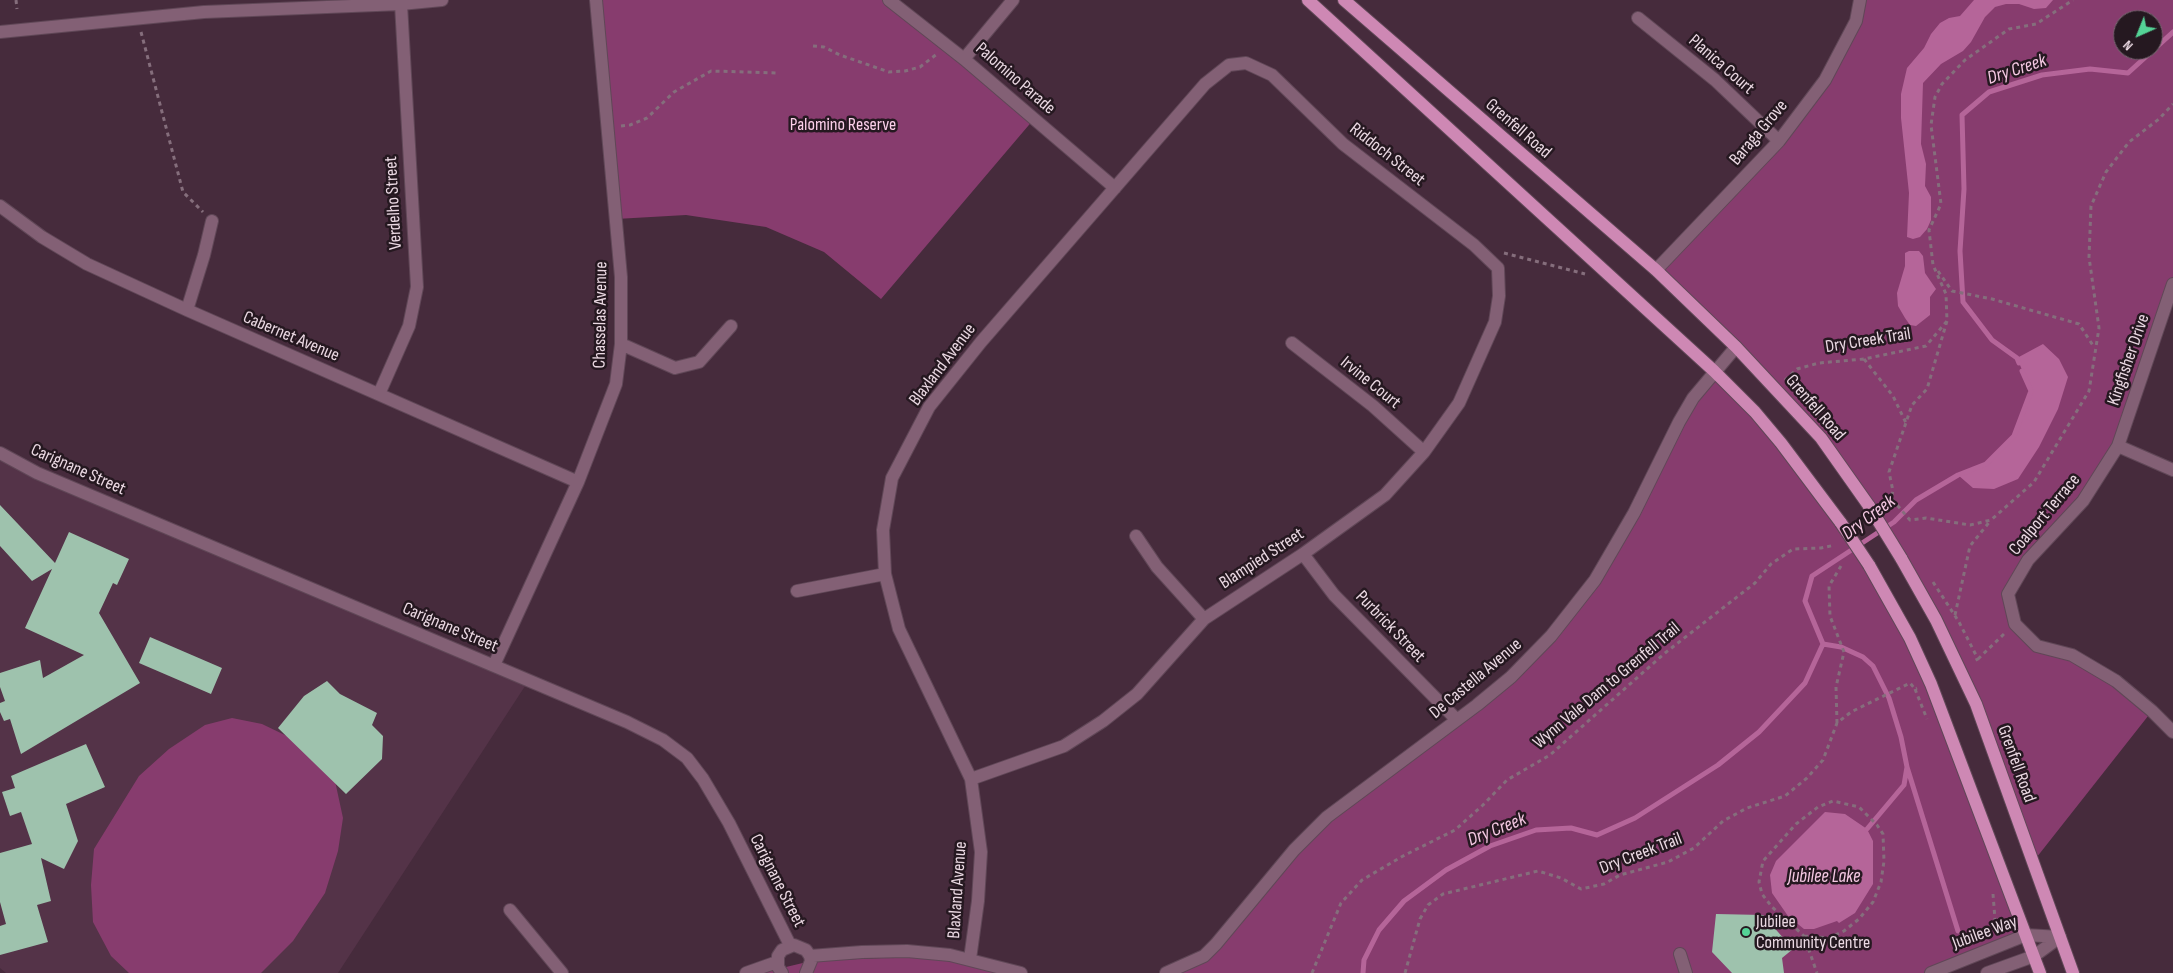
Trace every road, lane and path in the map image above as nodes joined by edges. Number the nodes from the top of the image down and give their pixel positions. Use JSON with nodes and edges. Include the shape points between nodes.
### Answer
{"nodes":[{"id":1,"x":16,"y":0,"type":"edge"},
{"id":2,"x":442,"y":0,"type":"edge"},
{"id":3,"x":596,"y":0,"type":"edge"},
{"id":4,"x":889,"y":0,"type":"edge"},
{"id":5,"x":1013,"y":0,"type":"edge"},
{"id":6,"x":1308,"y":0,"type":"edge"},
{"id":7,"x":1344,"y":0,"type":"edge"},
{"id":8,"x":1860,"y":0,"type":"edge"},
{"id":9,"x":2073,"y":0,"type":"edge"},
{"id":10,"x":401,"y":4,"type":"junction"},
{"id":11,"x":204,"y":6,"type":"edge"},
{"id":12,"x":17,"y":9,"type":"dead end"},
{"id":13,"x":1638,"y":18,"type":"dead end"},
{"id":14,"x":138,"y":19,"type":"junction"},
{"id":15,"x":0,"y":32,"type":"edge"},
{"id":16,"x":945,"y":44,"type":"junction"},
{"id":17,"x":814,"y":46,"type":"dead end"},
{"id":18,"x":964,"y":59,"type":"junction"},
{"id":19,"x":1229,"y":65,"type":"joint"},
{"id":20,"x":778,"y":73,"type":"dead end"},
{"id":21,"x":2173,"y":104,"type":"edge"},
{"id":22,"x":608,"y":128,"type":"junction"},
{"id":23,"x":1779,"y":141,"type":"junction"},
{"id":24,"x":1115,"y":188,"type":"junction"},
{"id":25,"x":0,"y":206,"type":"edge"},
{"id":26,"x":212,"y":221,"type":"joint"},
{"id":27,"x":1474,"y":245,"type":"junction"},
{"id":28,"x":1933,"y":264,"type":"junction"},
{"id":29,"x":1656,"y":270,"type":"junction"},
{"id":30,"x":1590,"y":275,"type":"dead end"},
{"id":31,"x":2173,"y":284,"type":"edge"},
{"id":32,"x":1499,"y":296,"type":"joint"},
{"id":33,"x":186,"y":310,"type":"junction"},
{"id":34,"x":1947,"y":321,"type":"junction"},
{"id":35,"x":731,"y":326,"type":"dead end"},
{"id":36,"x":1292,"y":343,"type":"dead end"},
{"id":37,"x":621,"y":344,"type":"junction"},
{"id":38,"x":1736,"y":347,"type":"junction"},
{"id":39,"x":2095,"y":348,"type":"junction"},
{"id":40,"x":1864,"y":359,"type":"junction"},
{"id":41,"x":1714,"y":371,"type":"junction"},
{"id":42,"x":1776,"y":390,"type":"junction"},
{"id":43,"x":379,"y":394,"type":"junction"},
{"id":44,"x":1906,"y":424,"type":"junction"},
{"id":45,"x":2118,"y":446,"type":"junction"},
{"id":46,"x":1424,"y":452,"type":"junction"},
{"id":47,"x":0,"y":453,"type":"edge"},
{"id":48,"x":2173,"y":470,"type":"edge"},
{"id":49,"x":578,"y":482,"type":"junction"},
{"id":50,"x":1991,"y":520,"type":"junction"},
{"id":51,"x":1136,"y":536,"type":"dead end"},
{"id":52,"x":1835,"y":545,"type":"dead end"},
{"id":53,"x":1303,"y":554,"type":"junction"},
{"id":54,"x":1841,"y":566,"type":"dead end"},
{"id":55,"x":884,"y":574,"type":"junction"},
{"id":56,"x":797,"y":591,"type":"dead end"},
{"id":57,"x":1955,"y":615,"type":"dead end"},
{"id":58,"x":1204,"y":619,"type":"junction"},
{"id":59,"x":2015,"y":624,"type":"junction"},
{"id":60,"x":1978,"y":659,"type":"dead end"},
{"id":61,"x":494,"y":665,"type":"junction"},
{"id":62,"x":1910,"y":683,"type":"dead end"},
{"id":63,"x":1915,"y":689,"type":"dead end"},
{"id":64,"x":1457,"y":720,"type":"junction"},
{"id":65,"x":1927,"y":720,"type":"dead end"},
{"id":66,"x":1837,"y":723,"type":"junction"},
{"id":67,"x":2173,"y":732,"type":"edge"},
{"id":68,"x":971,"y":780,"type":"junction"},
{"id":69,"x":1993,"y":891,"type":"dead end"},
{"id":70,"x":510,"y":910,"type":"dead end"},
{"id":71,"x":2026,"y":935,"type":"junction"},
{"id":72,"x":1804,"y":936,"type":"junction"},
{"id":73,"x":2060,"y":937,"type":"junction"},
{"id":74,"x":790,"y":945,"type":"junction"},
{"id":75,"x":2001,"y":946,"type":"junction"},
{"id":76,"x":1680,"y":954,"type":"dead end"},
{"id":77,"x":810,"y":956,"type":"junction"},
{"id":78,"x":2034,"y":956,"type":"junction"},
{"id":79,"x":970,"y":959,"type":"junction"},
{"id":80,"x":780,"y":967,"type":"edge"},
{"id":81,"x":562,"y":973,"type":"edge"},
{"id":82,"x":746,"y":973,"type":"edge"},
{"id":83,"x":806,"y":973,"type":"edge"},
{"id":84,"x":1021,"y":973,"type":"edge"},
{"id":85,"x":1166,"y":973,"type":"edge"},
{"id":86,"x":1312,"y":973,"type":"edge"},
{"id":87,"x":1404,"y":973,"type":"edge"},
{"id":88,"x":1686,"y":973,"type":"edge"},
{"id":89,"x":1817,"y":973,"type":"edge"},
{"id":90,"x":1931,"y":973,"type":"edge"},
{"id":91,"x":1987,"y":973,"type":"edge"},
{"id":92,"x":2040,"y":973,"type":"edge"},
{"id":93,"x":2073,"y":973,"type":"edge"}],
"edges":[{"from":1,"to":12,"type":"path"},
{"from":2,"to":10,"type":"street"},
{"from":3,"to":22,"type":"street","name":"Chasselas Avenue"},
{"from":4,"to":16,"type":"street","name":"Palomino Parade"},
{"from":5,"to":18,"type":"street"},
{"from":6,"to":41,"type":"main road"},
{"from":7,"to":29,"type":"main road","name":"Grenfell Road"},
{"from":8,"to":23,"type":"street","name":"Baraga Grove","via":[[1856,21],[1825,80]]},
{"from":9,"to":28,"type":"path","via":[[2036,24],[2009,29],[1965,60],[1942,84],[1935,97],[1931,125],[1941,204],[1930,230]]},
{"from":10,"to":11,"type":"street"},
{"from":10,"to":43,"type":"street","name":"Verdelho Street","via":[[417,287],[409,326]]},
{"from":11,"to":14,"type":"street"},
{"from":13,"to":23,"type":"street","name":"Planica Court","via":[[1715,80]]},
{"from":14,"to":15,"type":"street"},
{"from":14,"to":26,"type":"path","via":[[183,192]]},
{"from":16,"to":17,"type":"path","via":[[920,67],[889,72]]},
{"from":16,"to":18,"type":"street","name":"Palomino Parade"},
{"from":18,"to":24,"type":"street","name":"Palomino Parade"},
{"from":19,"to":24,"type":"street","name":"Blaxland Avenue","via":[[1205,84]]},
{"from":19,"to":27,"type":"street","name":"Riddoch Street","via":[[1246,63],[1272,75],[1343,144]]},
{"from":20,"to":22,"type":"path","via":[[711,71],[674,92],[647,118],[630,125]]},
{"from":21,"to":39,"type":"path","via":[[2129,142],[2106,172],[2091,206],[2089,257],[2099,328]]},
{"from":22,"to":37,"type":"street","name":"Chasselas Avenue","via":[[621,277]]},
{"from":23,"to":29,"type":"street","name":"Baraga Grove"},
{"from":24,"to":55,"type":"street","name":"Blaxland Avenue","via":[[981,342],[930,407],[892,478],[883,530]]},
{"from":25,"to":33,"type":"street","name":"Cabernet Avenue","via":[[87,264]]},
{"from":26,"to":33,"type":"street"},
{"from":27,"to":30,"type":"path"},
{"from":27,"to":32,"type":"street","name":"Riddoch Street","via":[[1498,268]]},
{"from":28,"to":34,"type":"path","via":[[1946,294]]},
{"from":28,"to":39,"type":"path","via":[[1952,291],[2079,324]]},
{"from":29,"to":38,"type":"main road","name":"Grenfell Road"},
{"from":31,"to":45,"type":"street","name":"Kingfisher Drive"},
{"from":32,"to":46,"type":"street","name":"Blampied Street","via":[[1495,322],[1459,403]]},
{"from":33,"to":43,"type":"street","name":"Cabernet Avenue"},
{"from":34,"to":40,"type":"path","name":"Dry Creek Trail","via":[[1926,346]]},
{"from":34,"to":44,"type":"path","via":[[1927,389],[1912,405]]},
{"from":35,"to":37,"type":"street","via":[[699,362],[675,368]]},
{"from":36,"to":46,"type":"street","name":"Irvine Court","via":[[1373,406]]},
{"from":37,"to":49,"type":"street","name":"Chasselas Avenue","via":[[616,384]]},
{"from":38,"to":41,"type":"street","name":"De Castella Avenue"},
{"from":38,"to":42,"type":"main road","name":"Grenfell Road"},
{"from":39,"to":50,"type":"path","via":[[2090,391],[2034,482]]},
{"from":40,"to":42,"type":"path","name":"Dry Creek Trail","via":[[1819,363],[1797,369]]},
{"from":40,"to":44,"type":"path","via":[[1893,396]]},
{"from":41,"to":64,"type":"street","name":"De Castella Avenue","via":[[1679,422],[1634,513],[1595,580],[1551,636],[1511,677]]},
{"from":41,"to":71,"type":"main road","bridge":true,"via":[[1781,443],[1841,523],[1910,638],[1931,684]]},
{"from":42,"to":73,"type":"main road","name":"Grenfell Road","bridge":true,"via":[[1820,438],[1869,506],[1936,620],[1976,704]]},
{"from":43,"to":49,"type":"street","name":"Cabernet Avenue"},
{"from":44,"to":50,"type":"path","via":[[1889,472],[1893,491],[1891,498],[1910,520],[1926,518],[1970,524]]},
{"from":45,"to":48,"type":"street"},
{"from":45,"to":59,"type":"street","name":"Coalport Terrace","via":[[2083,501],[2028,560],[2008,594]]},
{"from":46,"to":53,"type":"street","name":"Blampied Street","via":[[1384,495]]},
{"from":47,"to":61,"type":"street","name":"Carignane Street","via":[[37,473]]},
{"from":49,"to":61,"type":"street","name":"Chasselas Avenue"},
{"from":50,"to":57,"type":"path","via":[[1970,546]]},
{"from":51,"to":58,"type":"street","via":[[1157,568]]},
{"from":52,"to":86,"type":"path","name":"Wynn Vale Dam to Grenfell Trail","via":[[1793,549],[1771,564],[1749,588],[1665,653],[1550,755],[1507,780],[1455,830],[1362,880],[1341,902]]},
{"from":53,"to":58,"type":"street","name":"Blampied Street"},
{"from":53,"to":64,"type":"street","name":"Purbrick Street","via":[[1334,594]]},
{"from":54,"to":66,"type":"path","via":[[1829,586],[1830,616],[1844,652],[1836,687]]},
{"from":55,"to":56,"type":"street"},
{"from":55,"to":68,"type":"street","name":"Blaxland Avenue","via":[[898,629]]},
{"from":58,"to":68,"type":"street","name":"Blampied Street","via":[[1137,694],[1103,721],[1064,746]]},
{"from":59,"to":60,"type":"path"},
{"from":59,"to":67,"type":"street","via":[[2037,646],[2072,655],[2116,681]]},
{"from":61,"to":74,"type":"street","name":"Carignane Street","via":[[627,722],[664,740],[687,758],[729,824]]},
{"from":62,"to":66,"type":"path","via":[[1851,712]]},
{"from":63,"to":65,"type":"path"},
{"from":64,"to":85,"type":"street","name":"De Castella Avenue","via":[[1326,816],[1204,956]]},
{"from":66,"to":87,"type":"path","name":"Dry Creek Trail","via":[[1823,760],[1807,778],[1785,796],[1747,808],[1724,821],[1694,848],[1668,862],[1581,889],[1538,871],[1443,894],[1428,905],[1420,919]]},
{"from":68,"to":79,"type":"street","name":"Blaxland Avenue","via":[[981,852]]},
{"from":69,"to":75,"type":"path","via":[[1994,929]]},
{"from":70,"to":81,"type":"street"},
{"from":71,"to":73,"type":"street","name":"Jubilee Way"},
{"from":71,"to":75,"type":"street","name":"Jubilee Way"},
{"from":71,"to":78,"type":"main road"},
{"from":72,"to":72,"type":"path","via":[[1762,894],[1759,882],[1763,861],[1796,824],[1818,807],[1833,800],[1858,807],[1883,834],[1881,882],[1873,902],[1859,919],[1829,938]]},
{"from":72,"to":89,"type":"path"},
{"from":73,"to":78,"type":"street"},
{"from":73,"to":93,"type":"main road","name":"Grenfell Road"},
{"from":74,"to":77,"type":"street","via":[[798,945]]},
{"from":74,"to":80,"type":"street","via":[[782,950]]},
{"from":75,"to":90,"type":"street","name":"Jubilee Way"},
{"from":76,"to":88,"type":"street"},
{"from":77,"to":79,"type":"street","via":[[907,952]]},
{"from":77,"to":83,"type":"street"},
{"from":78,"to":91,"type":"street"},
{"from":78,"to":92,"type":"main road"},
{"from":79,"to":84,"type":"street"},
{"from":80,"to":82,"type":"street"}]}
